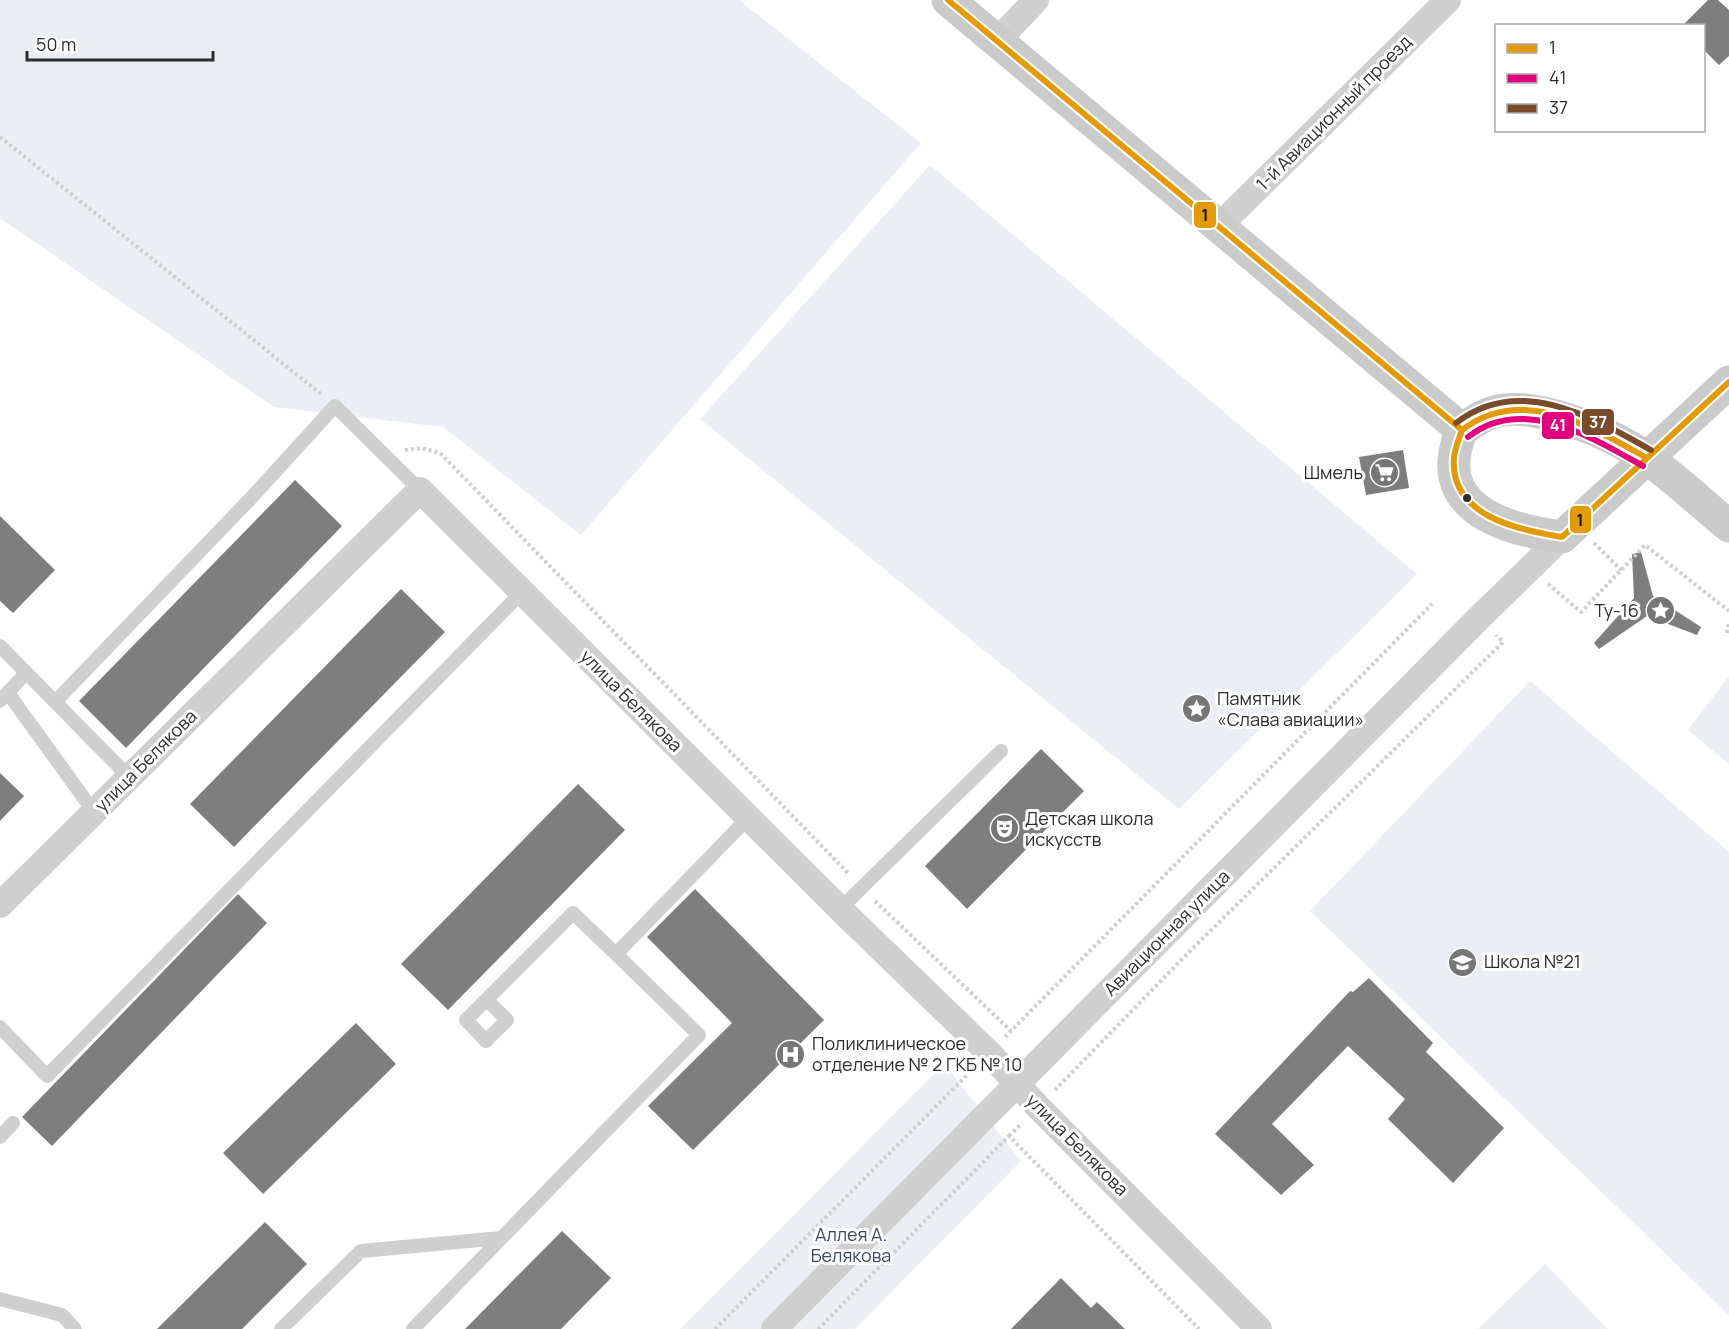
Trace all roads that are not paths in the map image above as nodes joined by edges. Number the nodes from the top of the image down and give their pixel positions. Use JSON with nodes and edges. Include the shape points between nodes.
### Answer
{"nodes":[{"id":1,"x":948,"y":0,"type":"edge"},
{"id":2,"x":1036,"y":0,"type":"edge"},
{"id":3,"x":1448,"y":0,"type":"edge"},
{"id":4,"x":997,"y":41,"type":"junction"},
{"id":5,"x":1220,"y":225,"type":"junction"},
{"id":6,"x":1729,"y":382,"type":"edge"},
{"id":7,"x":1462,"y":430,"type":"junction"},
{"id":8,"x":1647,"y":458,"type":"junction"},
{"id":9,"x":420,"y":490,"type":"junction"},
{"id":10,"x":1729,"y":526,"type":"edge"},
{"id":11,"x":1568,"y":531,"type":"junction"},
{"id":12,"x":521,"y":593,"type":"junction"},
{"id":13,"x":0,"y":646,"type":"edge"},
{"id":14,"x":26,"y":673,"type":"junction"},
{"id":15,"x":4,"y":697,"type":"edge"},
{"id":16,"x":55,"y":702,"type":"junction"},
{"id":17,"x":1001,"y":751,"type":"dead end"},
{"id":18,"x":129,"y":777,"type":"junction"},
{"id":19,"x":94,"y":812,"type":"junction"},
{"id":20,"x":749,"y":817,"type":"junction"},
{"id":21,"x":0,"y":905,"type":"edge"},
{"id":22,"x":840,"y":909,"type":"junction"},
{"id":23,"x":616,"y":954,"type":"junction"},
{"id":24,"x":487,"y":1000,"type":"dead end"},
{"id":25,"x":0,"y":1027,"type":"edge"},
{"id":26,"x":1017,"y":1085,"type":"junction"},
{"id":27,"x":14,"y":1123,"type":"dead end"},
{"id":28,"x":0,"y":1137,"type":"edge"},
{"id":29,"x":501,"y":1238,"type":"junction"},
{"id":30,"x":0,"y":1299,"type":"edge"},
{"id":31,"x":75,"y":1329,"type":"edge"},
{"id":32,"x":281,"y":1329,"type":"edge"},
{"id":33,"x":413,"y":1329,"type":"edge"},
{"id":34,"x":774,"y":1329,"type":"edge"},
{"id":35,"x":1259,"y":1329,"type":"edge"}],
"edges":[{"from":1,"to":4,"type":"street"},
{"from":2,"to":4,"type":"street"},
{"from":3,"to":5,"type":"street","name":"1-й Авиационный проезд"},
{"from":4,"to":5,"type":"street"},
{"from":5,"to":7,"type":"street"},
{"from":6,"to":8,"type":"street","name":"Авиационная улица"},
{"from":7,"to":8,"type":"street","via":[[1493,412],[1535,410],[1608,436]]},
{"from":7,"to":11,"type":"street","via":[[1453,461],[1460,492],[1471,506],[1513,528]]},
{"from":8,"to":10,"type":"street"},
{"from":8,"to":11,"type":"street","name":"Авиационная улица"},
{"from":9,"to":12,"type":"street","name":"улица Белякова"},
{"from":9,"to":16,"type":"lane","via":[[335,406]]},
{"from":9,"to":18,"type":"street","name":"улица Белякова"},
{"from":11,"to":26,"type":"street","name":"Авиационная улица"},
{"from":12,"to":20,"type":"street","name":"улица Белякова"},
{"from":12,"to":25,"type":"lane","via":[[47,1076]]},
{"from":13,"to":14,"type":"lane"},
{"from":14,"to":15,"type":"lane"},
{"from":14,"to":16,"type":"lane"},
{"from":15,"to":19,"type":"lane"},
{"from":16,"to":18,"type":"lane"},
{"from":17,"to":22,"type":"lane"},
{"from":18,"to":19,"type":"street","name":"улица Белякова"},
{"from":19,"to":21,"type":"street","name":"улица Белякова"},
{"from":20,"to":22,"type":"street","name":"улица Белякова"},
{"from":20,"to":23,"type":"lane"},
{"from":22,"to":26,"type":"street","name":"улица Белякова"},
{"from":23,"to":24,"type":"lane","via":[[573,913]]},
{"from":23,"to":29,"type":"lane","via":[[699,1035]]},
{"from":26,"to":34,"type":"street","name":"Авиационная улица"},
{"from":26,"to":35,"type":"street","name":"улица Белякова"},
{"from":27,"to":28,"type":"lane"},
{"from":29,"to":32,"type":"lane","via":[[361,1251]]},
{"from":29,"to":33,"type":"lane"},
{"from":30,"to":31,"type":"lane","via":[[62,1315]]}]}
